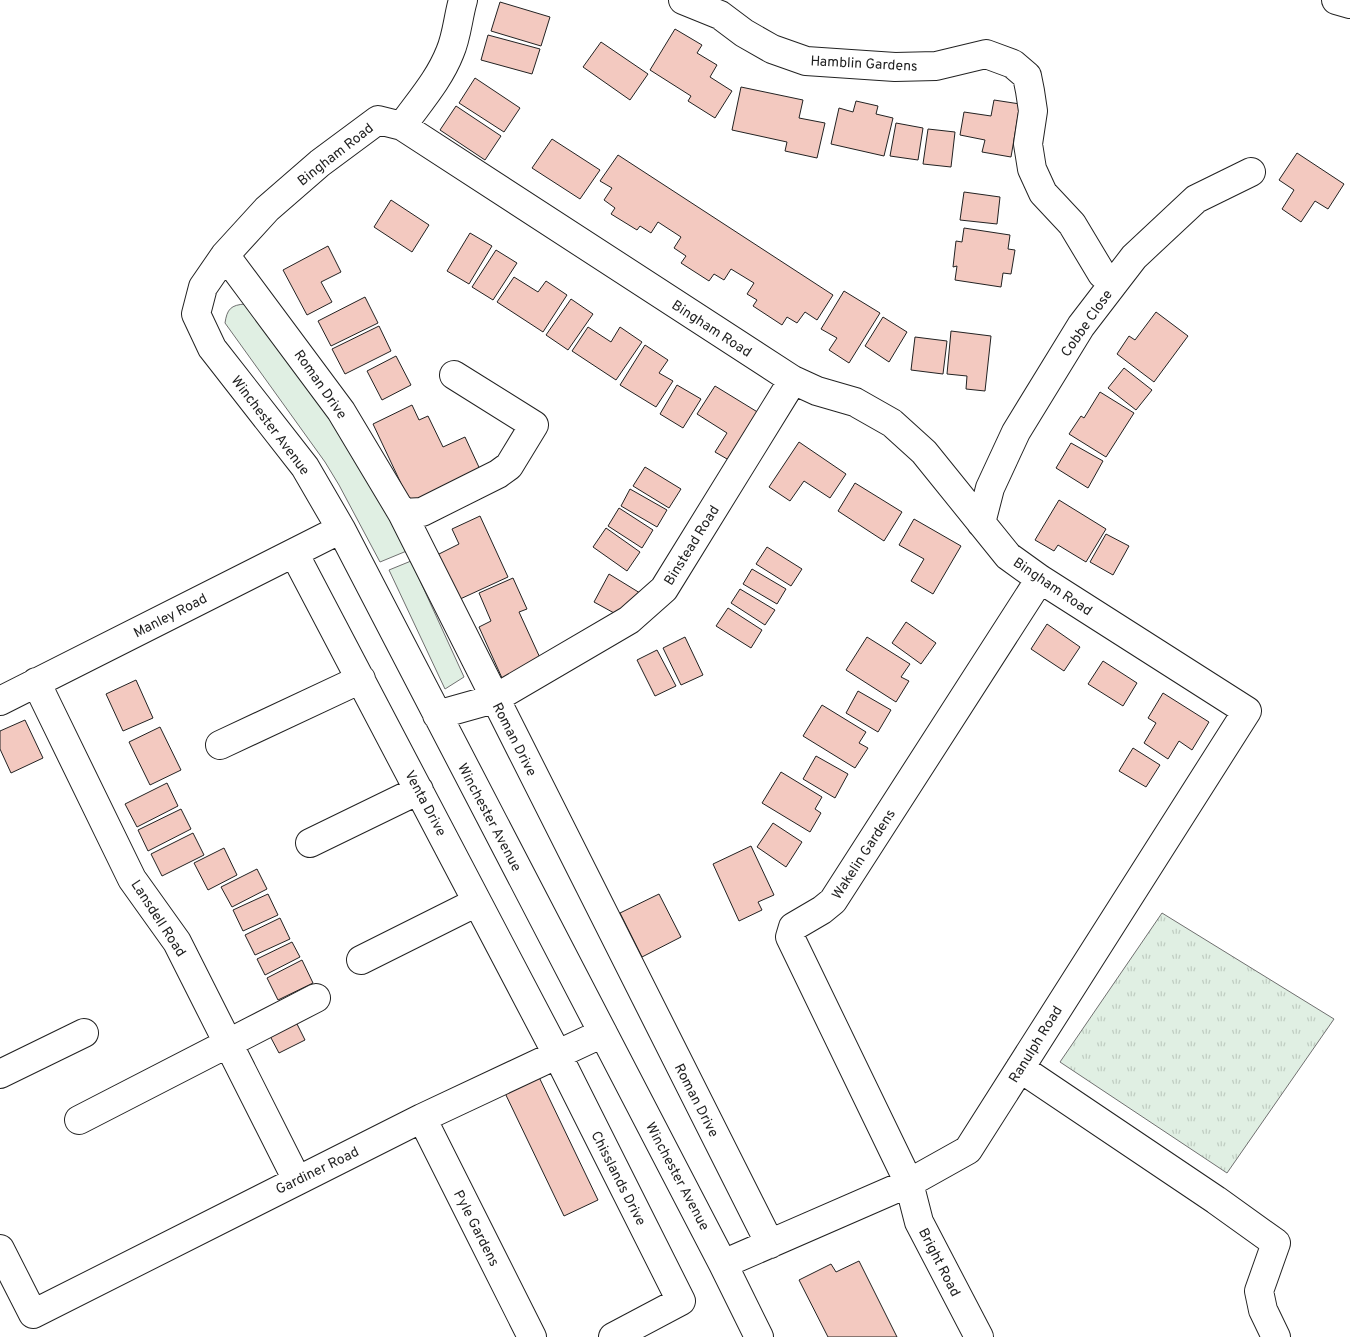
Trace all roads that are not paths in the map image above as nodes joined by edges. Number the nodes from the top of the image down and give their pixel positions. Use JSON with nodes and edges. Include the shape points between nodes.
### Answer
{"nodes":[{"id":1,"x":463,"y":0,"type":"edge"},
{"id":2,"x":683,"y":0,"type":"edge"},
{"id":3,"x":1336,"y":0,"type":"edge"},
{"id":4,"x":1350,"y":4,"type":"edge"},
{"id":5,"x":402,"y":126,"type":"junction"},
{"id":6,"x":1251,"y":172,"type":"dead end"},
{"id":7,"x":224,"y":254,"type":"junction"},
{"id":8,"x":1114,"y":283,"type":"junction"},
{"id":9,"x":196,"y":314,"type":"joint"},
{"id":10,"x":454,"y":375,"type":"dead end"},
{"id":11,"x":793,"y":380,"type":"junction"},
{"id":12,"x":402,"y":513,"type":"junction"},
{"id":13,"x":981,"y":523,"type":"junction"},
{"id":14,"x":340,"y":528,"type":"junction"},
{"id":15,"x":294,"y":553,"type":"junction"},
{"id":16,"x":1040,"y":579,"type":"junction"},
{"id":17,"x":360,"y":679,"type":"junction"},
{"id":18,"x":36,"y":682,"type":"junction"},
{"id":19,"x":494,"y":698,"type":"junction"},
{"id":20,"x":0,"y":701,"type":"edge"},
{"id":21,"x":1247,"y":711,"type":"joint"},
{"id":22,"x":437,"y":715,"type":"junction"},
{"id":23,"x":220,"y":746,"type":"dead end"},
{"id":24,"x":419,"y":790,"type":"junction"},
{"id":25,"x":310,"y":843,"type":"dead end"},
{"id":26,"x":478,"y":902,"type":"junction"},
{"id":27,"x":362,"y":960,"type":"dead end"},
{"id":28,"x":316,"y":998,"type":"dead end"},
{"id":29,"x":84,"y":1032,"type":"dead end"},
{"id":30,"x":603,"y":1033,"type":"junction"},
{"id":31,"x":229,"y":1044,"type":"junction"},
{"id":32,"x":557,"y":1054,"type":"junction"},
{"id":33,"x":1020,"y":1068,"type":"junction"},
{"id":34,"x":0,"y":1074,"type":"edge"},
{"id":35,"x":422,"y":1118,"type":"junction"},
{"id":36,"x":79,"y":1120,"type":"dead end"},
{"id":37,"x":297,"y":1180,"type":"junction"},
{"id":38,"x":909,"y":1183,"type":"junction"},
{"id":39,"x":770,"y":1244,"type":"junction"},
{"id":40,"x":0,"y":1249,"type":"edge"},
{"id":41,"x":723,"y":1264,"type":"junction"},
{"id":42,"x":532,"y":1337,"type":"edge"},
{"id":43,"x":613,"y":1337,"type":"edge"},
{"id":44,"x":759,"y":1337,"type":"edge"},
{"id":45,"x":979,"y":1337,"type":"edge"},
{"id":46,"x":1276,"y":1337,"type":"edge"}],
"edges":[{"from":1,"to":5,"type":"street","via":[[451,50],[439,75]]},
{"from":2,"to":8,"type":"street","name":"Hamblin Gardens","via":[[720,15],[772,49],[806,61],[895,67],[936,66],[986,54],[1013,64],[1027,76],[1030,91],[1033,111],[1028,144],[1032,169],[1043,192],[1072,224],[1102,274]]},
{"from":3,"to":4,"type":"street"},
{"from":5,"to":7,"type":"street","name":"Bingham Road","via":[[378,120],[320,163],[267,209]]},
{"from":5,"to":11,"type":"street","name":"Bingham Road"},
{"from":6,"to":8,"type":"street","name":"Cobbe Close","via":[[1196,198],[1134,257]]},
{"from":7,"to":9,"type":"street","name":"Bingham Road","via":[[203,287]]},
{"from":7,"to":12,"type":"street","name":"Roman Drive","via":[[341,411]]},
{"from":8,"to":13,"type":"street","name":"Cobbe Close","via":[[1081,326],[1016,432],[990,488]]},
{"from":9,"to":14,"type":"street","name":"Winchester Avenue","via":[[212,348],[305,467]]},
{"from":10,"to":12,"type":"street","via":[[534,425],[509,466],[498,474],[422,512]]},
{"from":11,"to":13,"type":"street","name":"Bingham Road","via":[[855,402],[892,423],[924,452]]},
{"from":11,"to":19,"type":"street","name":"Binstead Road","via":[[664,589],[629,620]]},
{"from":12,"to":19,"type":"street","name":"Roman Drive"},
{"from":13,"to":16,"type":"street","name":"Bingham Road","via":[[1008,556]]},
{"from":14,"to":15,"type":"street","name":"Manley Road"},
{"from":14,"to":22,"type":"street","name":"Winchester Avenue"},
{"from":15,"to":17,"type":"street","name":"Venta Drive"},
{"from":15,"to":18,"type":"street","name":"Manley Road"},
{"from":16,"to":21,"type":"street","name":"Bingham Road"},
{"from":16,"to":38,"type":"street","name":"Wakelin Gardens","via":[[833,901],[793,927],[790,937]]},
{"from":17,"to":23,"type":"street"},
{"from":17,"to":24,"type":"street","name":"Venta Drive"},
{"from":18,"to":20,"type":"street","name":"Manley Road"},
{"from":18,"to":31,"type":"street","name":"Lansdell Road","via":[[132,879],[177,942]]},
{"from":19,"to":22,"type":"street","name":"Binstead Road"},
{"from":19,"to":39,"type":"street","name":"Roman Drive"},
{"from":21,"to":33,"type":"street","name":"Ranulph Road"},
{"from":22,"to":30,"type":"street","name":"Winchester Avenue"},
{"from":24,"to":25,"type":"street"},
{"from":24,"to":26,"type":"street","name":"Venta Drive"},
{"from":26,"to":27,"type":"street"},
{"from":26,"to":32,"type":"street","name":"Venta Drive"},
{"from":28,"to":31,"type":"street"},
{"from":29,"to":34,"type":"street"},
{"from":30,"to":32,"type":"street","name":"Gardiner Road"},
{"from":30,"to":41,"type":"street","name":"Winchester Avenue"},
{"from":31,"to":36,"type":"street"},
{"from":31,"to":37,"type":"street","name":"Lansdell Road"},
{"from":32,"to":35,"type":"street","name":"Gardiner Road"},
{"from":32,"to":43,"type":"street","name":"Chisslands Drive","via":[[682,1302]]},
{"from":33,"to":38,"type":"street","name":"Ranulph Road","via":[[968,1150]]},
{"from":33,"to":46,"type":"street","via":[[1276,1244],[1258,1291]]},
{"from":35,"to":37,"type":"street","name":"Gardiner Road"},
{"from":35,"to":42,"type":"street","name":"Pyle Gardens"},
{"from":37,"to":40,"type":"street","name":"Gardiner Road","via":[[33,1314]]},
{"from":38,"to":39,"type":"street","name":"Ranulph Road"},
{"from":38,"to":45,"type":"street","name":"Bright Road","via":[[919,1222]]},
{"from":39,"to":41,"type":"street","name":"Ranulph Road"},
{"from":41,"to":44,"type":"street","name":"Winchester Avenue"}]}
